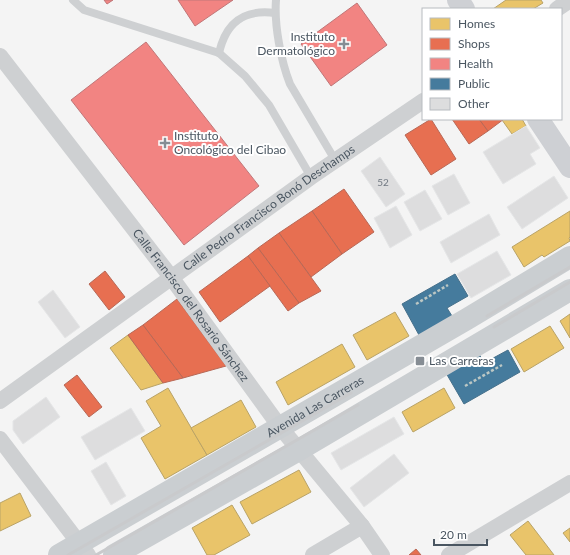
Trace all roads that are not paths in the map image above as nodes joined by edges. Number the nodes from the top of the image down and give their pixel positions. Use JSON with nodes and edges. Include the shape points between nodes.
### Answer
{"nodes":[{"id":1,"x":73,"y":0,"type":"edge"},
{"id":2,"x":276,"y":0,"type":"edge"},
{"id":3,"x":570,"y":0,"type":"edge"},
{"id":4,"x":558,"y":8,"type":"edge"},
{"id":5,"x":275,"y":13,"type":"junction"},
{"id":6,"x":219,"y":53,"type":"junction"},
{"id":7,"x":0,"y":56,"type":"edge"},
{"id":8,"x":422,"y":102,"type":"edge"},
{"id":9,"x":539,"y":120,"type":"edge"},
{"id":10,"x":336,"y":160,"type":"junction"},
{"id":11,"x":570,"y":167,"type":"edge"},
{"id":12,"x":311,"y":177,"type":"junction"},
{"id":13,"x":570,"y":257,"type":"edge"},
{"id":14,"x":171,"y":277,"type":"junction"},
{"id":15,"x":570,"y":290,"type":"edge"},
{"id":16,"x":0,"y":401,"type":"edge"},
{"id":17,"x":280,"y":427,"type":"junction"},
{"id":18,"x":0,"y":439,"type":"edge"},
{"id":19,"x":299,"y":450,"type":"junction"},
{"id":20,"x":570,"y":483,"type":"edge"},
{"id":21,"x":362,"y":526,"type":"junction"},
{"id":22,"x":83,"y":549,"type":"edge"},
{"id":23,"x":59,"y":555,"type":"edge"},
{"id":24,"x":114,"y":555,"type":"edge"},
{"id":25,"x":313,"y":555,"type":"edge"},
{"id":26,"x":382,"y":555,"type":"edge"},
{"id":27,"x":449,"y":555,"type":"edge"}],
"edges":[{"from":1,"to":6,"type":"lane","via":[[84,10]]},
{"from":2,"to":5,"type":"lane"},
{"from":3,"to":4,"type":"street"},
{"from":5,"to":6,"type":"lane","via":[[249,14],[238,20],[228,28]]},
{"from":5,"to":10,"type":"lane","via":[[285,71],[290,84]]},
{"from":6,"to":12,"type":"lane","via":[[245,76],[269,105]]},
{"from":7,"to":14,"type":"street","name":"Calle Francisco del Rosario Sánchez"},
{"from":8,"to":10,"type":"street","name":"Calle Pedro Francisco Bonó Deschamps"},
{"from":9,"to":11,"type":"street"},
{"from":10,"to":12,"type":"street","name":"Calle Pedro Francisco Bonó Deschamps"},
{"from":12,"to":14,"type":"street","name":"Calle Pedro Francisco Bonó Deschamps"},
{"from":13,"to":17,"type":"main road","name":"Avenida Las Carreras"},
{"from":14,"to":16,"type":"street","name":"Calle Pedro Francisco Bonó Deschamps"},
{"from":14,"to":17,"type":"street","name":"Calle Francisco del Rosario Sánchez"},
{"from":15,"to":19,"type":"main road"},
{"from":17,"to":19,"type":"street","name":"Calle Francisco del Rosario Sánchez"},
{"from":17,"to":22,"type":"main road","name":"Avenida Las Carreras"},
{"from":18,"to":22,"type":"street"},
{"from":19,"to":21,"type":"street","name":"Calle Francisco del Rosario Sánchez"},
{"from":19,"to":24,"type":"main road"},
{"from":20,"to":27,"type":"street"},
{"from":21,"to":25,"type":"street"},
{"from":21,"to":26,"type":"street","name":"Calle Francisco del Rosario Sánchez"},
{"from":22,"to":23,"type":"main road","name":"Avenida Las Carreras"}]}
